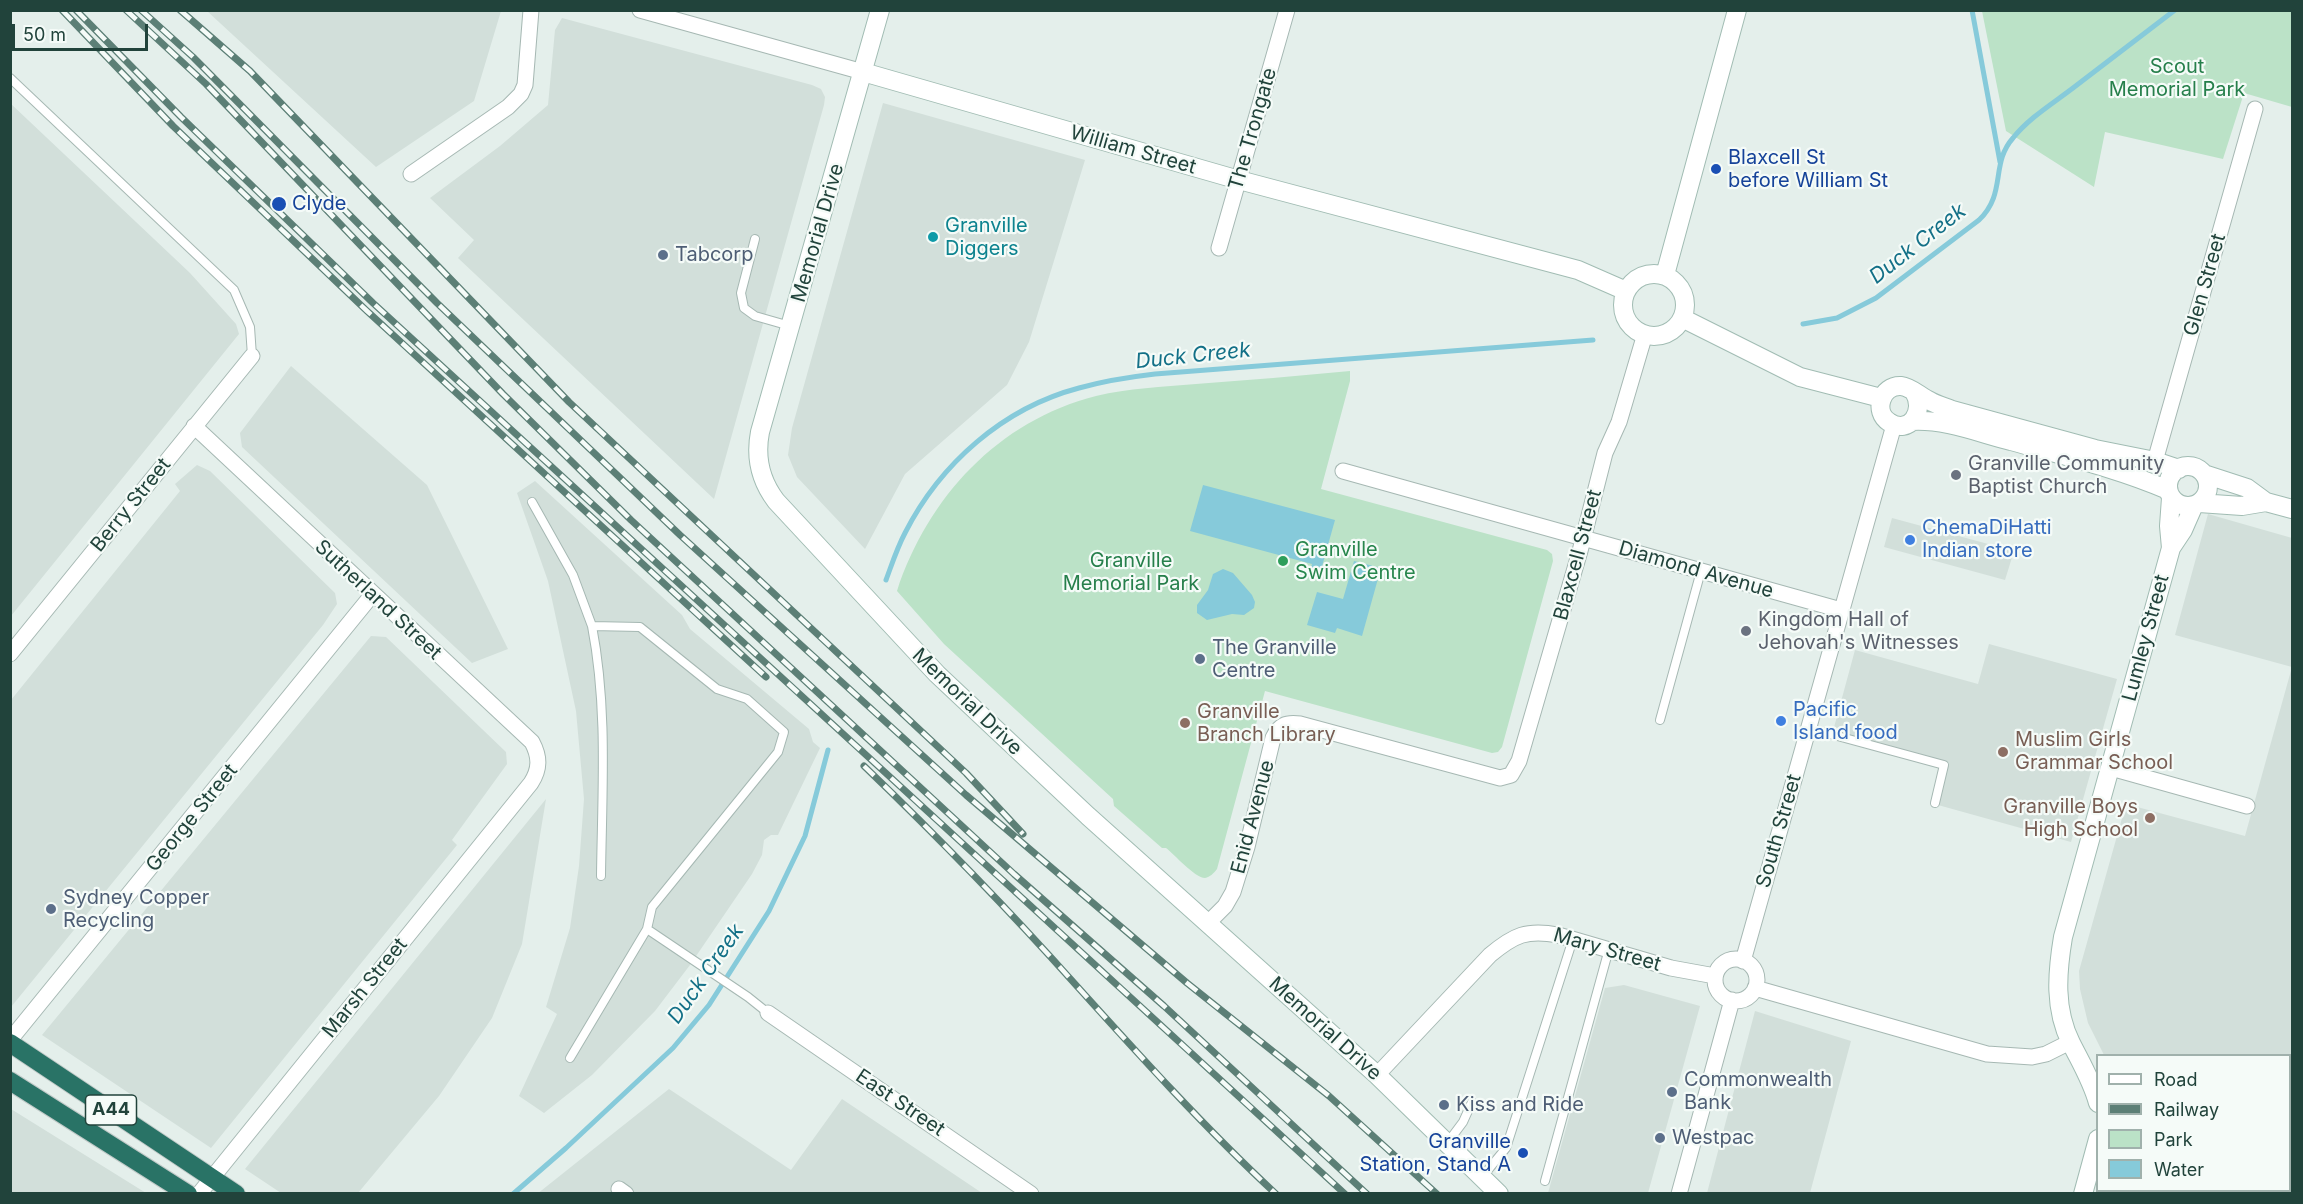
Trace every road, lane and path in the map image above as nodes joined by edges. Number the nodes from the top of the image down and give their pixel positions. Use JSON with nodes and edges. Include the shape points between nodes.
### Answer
{"nodes":[{"id":1,"x":531,"y":10,"type":"edge"},
{"id":2,"x":640,"y":10,"type":"edge"},
{"id":3,"x":880,"y":10,"type":"edge"},
{"id":4,"x":1287,"y":10,"type":"edge"},
{"id":5,"x":1737,"y":10,"type":"edge"},
{"id":6,"x":863,"y":72,"type":"junction"},
{"id":7,"x":10,"y":78,"type":"edge"},
{"id":8,"x":2255,"y":109,"type":"dead end"},
{"id":9,"x":411,"y":174,"type":"dead end"},
{"id":10,"x":1239,"y":180,"type":"junction"},
{"id":11,"x":755,"y":239,"type":"dead end"},
{"id":12,"x":1220,"y":248,"type":"dead end"},
{"id":13,"x":1665,"y":275,"type":"junction"},
{"id":14,"x":1626,"y":291,"type":"junction"},
{"id":15,"x":1682,"y":318,"type":"junction"},
{"id":16,"x":791,"y":326,"type":"junction"},
{"id":17,"x":1645,"y":334,"type":"junction"},
{"id":18,"x":252,"y":356,"type":"joint"},
{"id":19,"x":1914,"y":392,"type":"junction"},
{"id":20,"x":1881,"y":398,"type":"junction"},
{"id":21,"x":1912,"y":421,"type":"junction"},
{"id":22,"x":1894,"y":425,"type":"junction"},
{"id":23,"x":194,"y":426,"type":"junction"},
{"id":24,"x":2155,"y":460,"type":"junction"},
{"id":25,"x":2179,"y":469,"type":"junction"},
{"id":26,"x":1343,"y":471,"type":"dead end"},
{"id":27,"x":2204,"y":474,"type":"junction"},
{"id":28,"x":2170,"y":494,"type":"junction"},
{"id":29,"x":532,"y":502,"type":"dead end"},
{"id":30,"x":2266,"y":502,"type":"junction"},
{"id":31,"x":2196,"y":504,"type":"junction"},
{"id":32,"x":2292,"y":510,"type":"edge"},
{"id":33,"x":1583,"y":538,"type":"junction"},
{"id":34,"x":2171,"y":548,"type":"junction"},
{"id":35,"x":1701,"y":571,"type":"junction"},
{"id":36,"x":372,"y":595,"type":"junction"},
{"id":37,"x":1841,"y":610,"type":"junction"},
{"id":38,"x":592,"y":626,"type":"junction"},
{"id":39,"x":10,"y":654,"type":"edge"},
{"id":40,"x":1660,"y":720,"type":"dead end"},
{"id":41,"x":1808,"y":728,"type":"junction"},
{"id":42,"x":2111,"y":768,"type":"junction"},
{"id":43,"x":1511,"y":775,"type":"joint"},
{"id":44,"x":531,"y":783,"type":"joint"},
{"id":45,"x":1935,"y":803,"type":"dead end"},
{"id":46,"x":2247,"y":806,"type":"dead end"},
{"id":47,"x":601,"y":876,"type":"dead end"},
{"id":48,"x":1207,"y":924,"type":"junction"},
{"id":49,"x":647,"y":928,"type":"junction"},
{"id":50,"x":1574,"y":939,"type":"junction"},
{"id":51,"x":1609,"y":949,"type":"junction"},
{"id":52,"x":1743,"y":961,"type":"junction"},
{"id":53,"x":1715,"y":976,"type":"junction"},
{"id":54,"x":1755,"y":988,"type":"junction"},
{"id":55,"x":1732,"y":1000,"type":"junction"},
{"id":56,"x":768,"y":1013,"type":"joint"},
{"id":57,"x":10,"y":1042,"type":"edge"},
{"id":58,"x":2070,"y":1042,"type":"junction"},
{"id":59,"x":570,"y":1058,"type":"dead end"},
{"id":60,"x":1377,"y":1075,"type":"junction"},
{"id":61,"x":10,"y":1081,"type":"edge"},
{"id":62,"x":2096,"y":1099,"type":"edge"},
{"id":63,"x":1472,"y":1102,"type":"dead end"},
{"id":64,"x":1448,"y":1142,"type":"junction"},
{"id":65,"x":2096,"y":1143,"type":"edge"},
{"id":66,"x":1483,"y":1176,"type":"junction"},
{"id":67,"x":212,"y":1178,"type":"junction"},
{"id":68,"x":1545,"y":1181,"type":"dead end"},
{"id":69,"x":188,"y":1194,"type":"edge"},
{"id":70,"x":200,"y":1194,"type":"edge"},
{"id":71,"x":236,"y":1194,"type":"edge"},
{"id":72,"x":1031,"y":1194,"type":"edge"},
{"id":73,"x":1499,"y":1194,"type":"edge"},
{"id":74,"x":1679,"y":1194,"type":"edge"},
{"id":75,"x":2083,"y":1194,"type":"edge"}],
"edges":[{"from":1,"to":9,"type":"street","via":[[522,94]]},
{"from":2,"to":6,"type":"street","name":"William Street"},
{"from":3,"to":6,"type":"street","name":"Memorial Drive"},
{"from":4,"to":10,"type":"street","name":"The Trongate"},
{"from":5,"to":13,"type":"street"},
{"from":6,"to":10,"type":"street","name":"William Street"},
{"from":6,"to":16,"type":"street","name":"Memorial Drive"},
{"from":7,"to":18,"type":"lane","via":[[234,290],[250,327]]},
{"from":8,"to":24,"type":"street","name":"Glen Street"},
{"from":10,"to":12,"type":"street","name":"The Trongate"},
{"from":10,"to":14,"type":"street","name":"William Street","via":[[1578,270]]},
{"from":11,"to":16,"type":"lane","via":[[741,293],[744,308],[755,316]]},
{"from":13,"to":14,"type":"street","via":[[1641,276]]},
{"from":13,"to":15,"type":"street","via":[[1682,291]]},
{"from":14,"to":17,"type":"street","via":[[1625,317]]},
{"from":15,"to":17,"type":"street","via":[[1669,332]]},
{"from":15,"to":20,"type":"street","via":[[1800,377]]},
{"from":16,"to":48,"type":"street","name":"Memorial Drive","via":[[759,439],[759,467],[770,493],[923,660]]},
{"from":17,"to":33,"type":"street","name":"Blaxcell Street","via":[[1619,422],[1605,453]]},
{"from":18,"to":23,"type":"street","name":"Berry Street"},
{"from":19,"to":20,"type":"street","via":[[1896,387]]},
{"from":19,"to":21,"type":"street","via":[[1920,404]]},
{"from":19,"to":24,"type":"street","via":[[1960,412],[2096,449]]},
{"from":20,"to":22,"type":"street","via":[[1883,417]]},
{"from":21,"to":22,"type":"street"},
{"from":21,"to":28,"type":"street","via":[[1948,424],[2100,465],[2137,477]]},
{"from":22,"to":37,"type":"street","name":"South Street"},
{"from":23,"to":36,"type":"street","name":"Sutherland Street"},
{"from":23,"to":39,"type":"street","name":"Berry Street"},
{"from":24,"to":25,"type":"street"},
{"from":25,"to":27,"type":"street","via":[[2194,467]]},
{"from":25,"to":28,"type":"street","via":[[2171,475]]},
{"from":26,"to":33,"type":"street","name":"Diamond Avenue"},
{"from":27,"to":30,"type":"street","via":[[2247,488]]},
{"from":27,"to":31,"type":"street","via":[[2208,493]]},
{"from":28,"to":31,"type":"street","via":[[2180,505]]},
{"from":28,"to":34,"type":"street","name":"Lumley Street"},
{"from":29,"to":38,"type":"lane","via":[[573,575]]},
{"from":30,"to":31,"type":"street","via":[[2242,506]]},
{"from":30,"to":32,"type":"street"},
{"from":31,"to":34,"type":"street","name":"Lumley Street"},
{"from":33,"to":35,"type":"street","name":"Diamond Avenue"},
{"from":33,"to":43,"type":"street","name":"Blaxcell Street","via":[[1520,761]]},
{"from":34,"to":42,"type":"street","name":"Lumley Street"},
{"from":35,"to":37,"type":"street","name":"Diamond Avenue"},
{"from":35,"to":40,"type":"lane"},
{"from":36,"to":44,"type":"street","name":"Sutherland Street","via":[[532,742],[538,767]]},
{"from":36,"to":57,"type":"street","name":"George Street"},
{"from":37,"to":41,"type":"street","name":"South Street"},
{"from":38,"to":47,"type":"lane","via":[[599,661],[604,753]]},
{"from":38,"to":49,"type":"lane","via":[[639,627],[717,689],[747,699],[784,732],[778,752],[652,907]]},
{"from":41,"to":45,"type":"lane","via":[[1944,765]]},
{"from":41,"to":52,"type":"street","name":"South Street"},
{"from":42,"to":46,"type":"street"},
{"from":42,"to":58,"type":"street","name":"Lumley Street","via":[[2062,937],[2058,1004]]},
{"from":43,"to":48,"type":"street","name":"Enid Avenue","via":[[1500,778],[1300,724],[1285,724],[1273,738],[1233,892]]},
{"from":44,"to":67,"type":"street","name":"Marsh Street"},
{"from":48,"to":60,"type":"street","name":"Memorial Drive"},
{"from":49,"to":56,"type":"lane"},
{"from":49,"to":59,"type":"lane"},
{"from":50,"to":51,"type":"street","name":"Mary Street"},
{"from":50,"to":60,"type":"street","name":"Mary Street","via":[[1540,931],[1506,942],[1481,963]]},
{"from":50,"to":66,"type":"lane","via":[[1506,1148]]},
{"from":51,"to":53,"type":"street","name":"Mary Street","via":[[1671,968]]},
{"from":51,"to":68,"type":"lane"},
{"from":52,"to":53,"type":"street","via":[[1725,962]]},
{"from":52,"to":54,"type":"street","via":[[1756,975]]},
{"from":53,"to":55,"type":"street","via":[[1722,996]]},
{"from":54,"to":55,"type":"street","via":[[1745,998]]},
{"from":54,"to":58,"type":"street","via":[[1988,1054],[2032,1057]]},
{"from":55,"to":74,"type":"street"},
{"from":56,"to":72,"type":"street","name":"East Street"},
{"from":57,"to":67,"type":"highway","number":"A44"},
{"from":58,"to":62,"type":"street","name":"Lumley Street","via":[[2092,1083]]},
{"from":60,"to":64,"type":"street","name":"Memorial Drive"},
{"from":61,"to":69,"type":"highway","number":"A44"},
{"from":63,"to":64,"type":"lane"},
{"from":64,"to":66,"type":"street","name":"Memorial Drive"},
{"from":65,"to":75,"type":"street"},
{"from":66,"to":73,"type":"street","name":"Memorial Drive"},
{"from":67,"to":70,"type":"street","name":"Marsh Street"},
{"from":67,"to":71,"type":"highway","number":"A44"}]}
